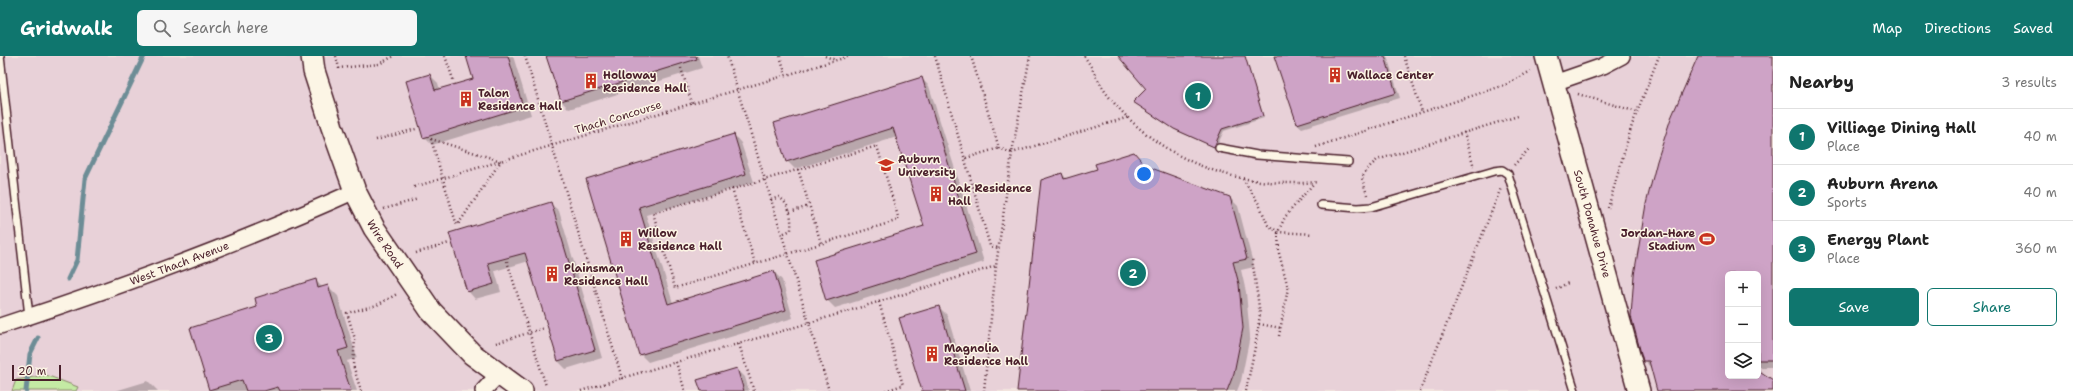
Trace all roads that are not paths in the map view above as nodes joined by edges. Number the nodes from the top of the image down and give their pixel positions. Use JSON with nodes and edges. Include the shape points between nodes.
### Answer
{"nodes":[{"id":1,"x":0,"y":56,"type":"edge"},
{"id":2,"x":315,"y":56,"type":"edge"},
{"id":3,"x":1546,"y":56,"type":"edge"},
{"id":4,"x":1622,"y":56,"type":"edge"},
{"id":5,"x":1554,"y":84,"type":"junction"},
{"id":6,"x":1219,"y":148,"type":"dead end"},
{"id":7,"x":1348,"y":162,"type":"dead end"},
{"id":8,"x":355,"y":191,"type":"junction"},
{"id":9,"x":1321,"y":205,"type":"dead end"},
{"id":10,"x":29,"y":316,"type":"junction"},
{"id":11,"x":0,"y":326,"type":"edge"},
{"id":12,"x":499,"y":374,"type":"junction"},
{"id":13,"x":483,"y":391,"type":"edge"},
{"id":14,"x":522,"y":391,"type":"edge"},
{"id":15,"x":1575,"y":391,"type":"edge"},
{"id":16,"x":1639,"y":391,"type":"edge"}],
"edges":[{"from":1,"to":10,"type":"lane"},
{"from":2,"to":8,"type":"street","name":"Wire Road","via":[[314,71]]},
{"from":3,"to":5,"type":"street","name":"South Donahue Drive"},
{"from":4,"to":5,"type":"street","via":[[1603,66]]},
{"from":5,"to":16,"type":"street","name":"South Donahue Drive"},
{"from":6,"to":7,"type":"lane","via":[[1257,156]]},
{"from":8,"to":10,"type":"street","name":"West Thach Avenue","via":[[285,222],[106,291]]},
{"from":8,"to":12,"type":"street","name":"Wire Road","via":[[374,228],[431,311],[472,354]]},
{"from":9,"to":15,"type":"lane","via":[[1371,207],[1494,171],[1502,170],[1508,174]]},
{"from":10,"to":11,"type":"street","name":"West Thach Avenue"},
{"from":12,"to":13,"type":"street"},
{"from":12,"to":14,"type":"street","name":"Wire Road"}]}
